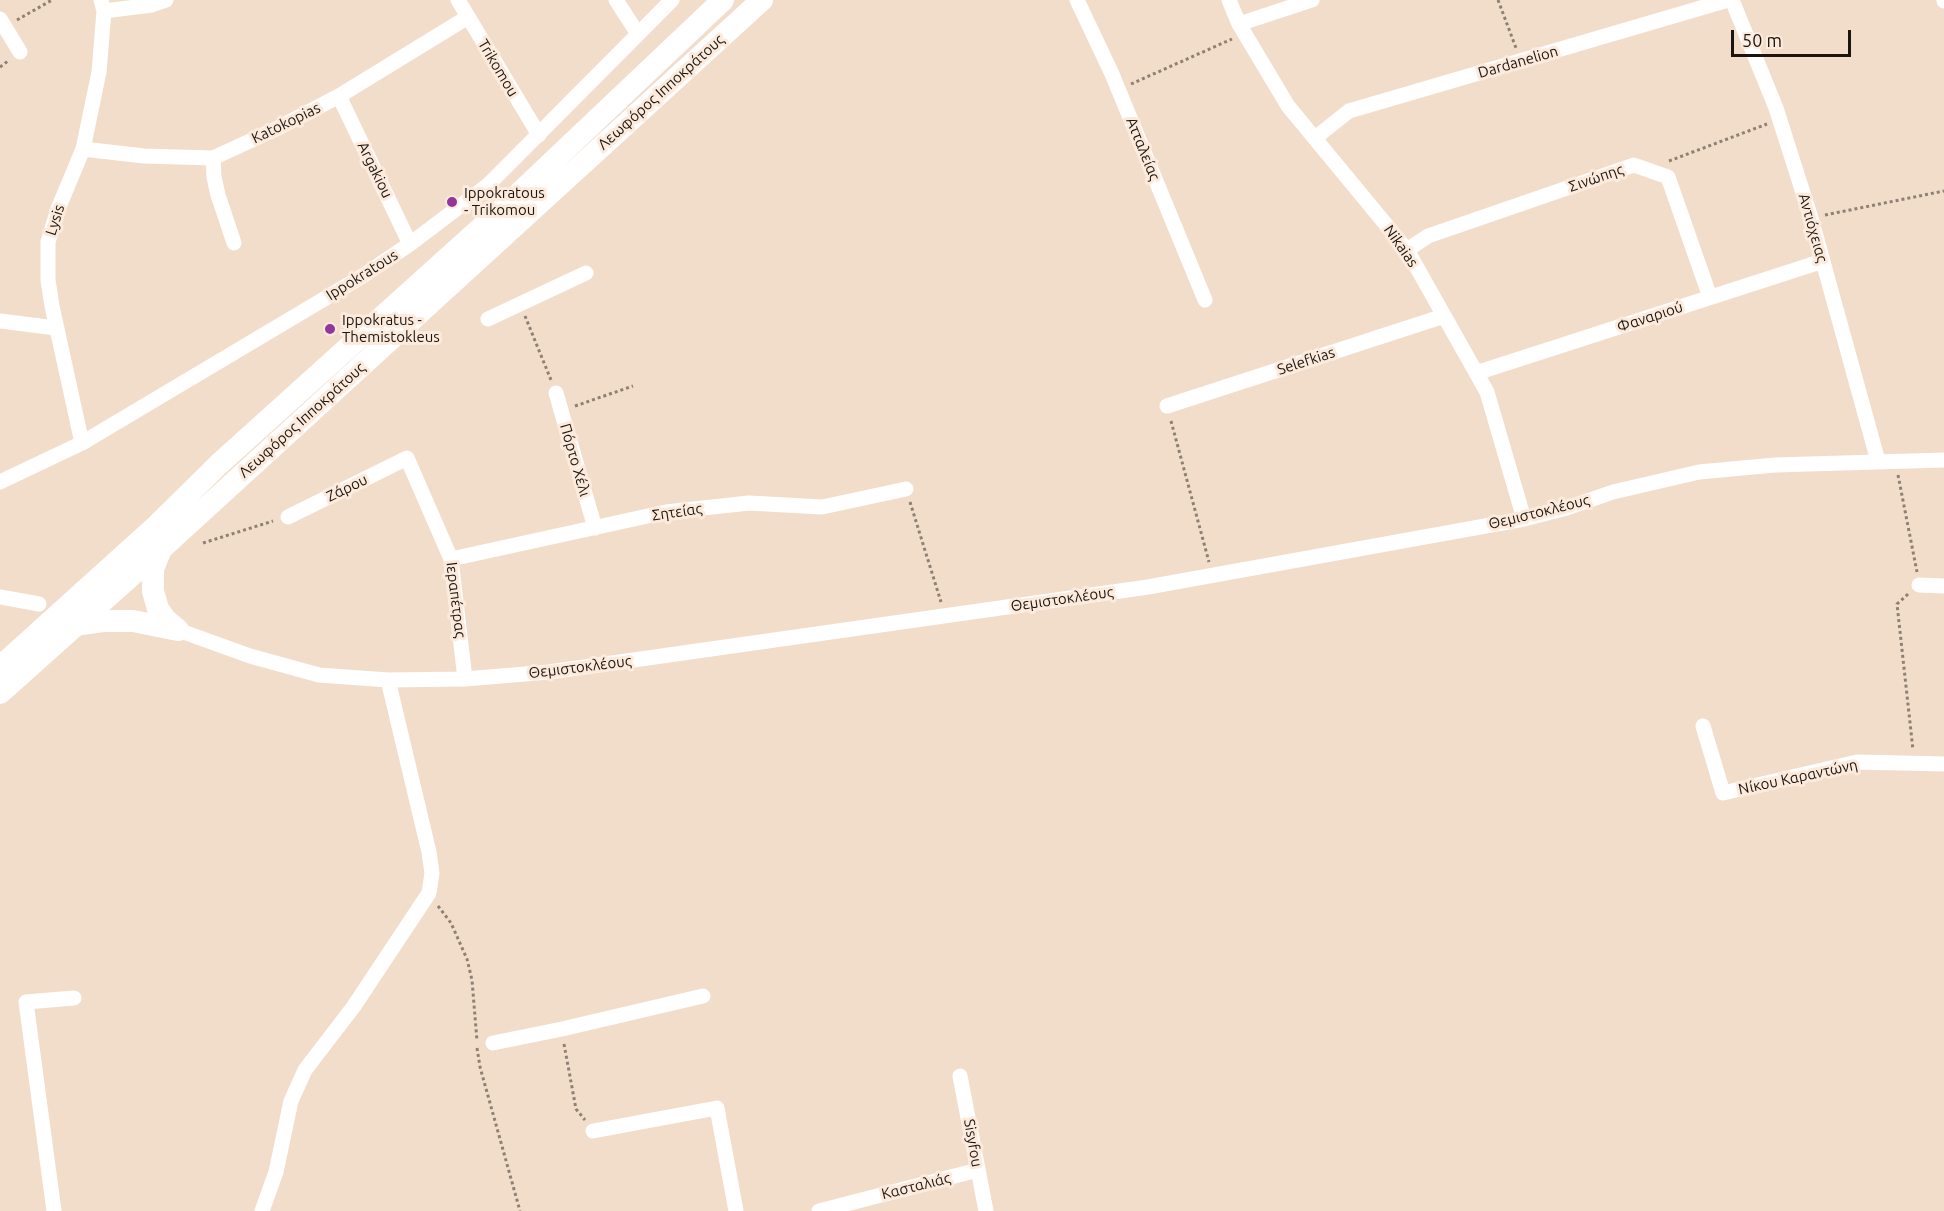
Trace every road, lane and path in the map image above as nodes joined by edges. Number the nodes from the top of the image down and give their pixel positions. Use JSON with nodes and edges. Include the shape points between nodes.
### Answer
{"nodes":[{"id":1,"x":52,"y":0,"type":"edge"},
{"id":2,"x":166,"y":0,"type":"edge"},
{"id":3,"x":458,"y":0,"type":"edge"},
{"id":4,"x":616,"y":0,"type":"edge"},
{"id":5,"x":672,"y":0,"type":"edge"},
{"id":6,"x":723,"y":0,"type":"edge"},
{"id":7,"x":762,"y":0,"type":"edge"},
{"id":8,"x":1077,"y":0,"type":"edge"},
{"id":9,"x":1229,"y":0,"type":"edge"},
{"id":10,"x":1312,"y":0,"type":"edge"},
{"id":11,"x":1498,"y":0,"type":"edge"},
{"id":12,"x":1730,"y":0,"type":"edge"},
{"id":13,"x":102,"y":5,"type":"edge"},
{"id":14,"x":468,"y":17,"type":"junction"},
{"id":15,"x":3,"y":23,"type":"edge"},
{"id":16,"x":1242,"y":29,"type":"junction"},
{"id":17,"x":638,"y":34,"type":"junction"},
{"id":18,"x":20,"y":52,"type":"dead end"},
{"id":19,"x":1521,"y":61,"type":"junction"},
{"id":20,"x":1118,"y":89,"type":"junction"},
{"id":21,"x":339,"y":96,"type":"junction"},
{"id":22,"x":1780,"y":119,"type":"junction"},
{"id":23,"x":539,"y":135,"type":"junction"},
{"id":24,"x":1315,"y":138,"type":"junction"},
{"id":25,"x":83,"y":149,"type":"junction"},
{"id":26,"x":213,"y":158,"type":"junction"},
{"id":27,"x":1653,"y":172,"type":"junction"},
{"id":28,"x":1944,"y":191,"type":"edge"},
{"id":29,"x":1811,"y":218,"type":"junction"},
{"id":30,"x":234,"y":243,"type":"dead end"},
{"id":31,"x":410,"y":244,"type":"junction"},
{"id":32,"x":1407,"y":250,"type":"junction"},
{"id":33,"x":1823,"y":261,"type":"junction"},
{"id":34,"x":586,"y":273,"type":"dead end"},
{"id":35,"x":1710,"y":297,"type":"junction"},
{"id":36,"x":1205,"y":300,"type":"dead end"},
{"id":37,"x":520,"y":304,"type":"junction"},
{"id":38,"x":1444,"y":316,"type":"junction"},
{"id":39,"x":488,"y":319,"type":"dead end"},
{"id":40,"x":0,"y":321,"type":"edge"},
{"id":41,"x":56,"y":328,"type":"junction"},
{"id":42,"x":1476,"y":373,"type":"junction"},
{"id":43,"x":633,"y":386,"type":"dead end"},
{"id":44,"x":556,"y":393,"type":"joint"},
{"id":45,"x":1167,"y":406,"type":"joint"},
{"id":46,"x":562,"y":411,"type":"junction"},
{"id":47,"x":82,"y":443,"type":"junction"},
{"id":48,"x":407,"y":459,"type":"joint"},
{"id":49,"x":1944,"y":459,"type":"edge"},
{"id":50,"x":1896,"y":460,"type":"junction"},
{"id":51,"x":1878,"y":461,"type":"junction"},
{"id":52,"x":0,"y":482,"type":"edge"},
{"id":53,"x":906,"y":489,"type":"joint"},
{"id":54,"x":288,"y":517,"type":"joint"},
{"id":55,"x":1524,"y":519,"type":"junction"},
{"id":56,"x":594,"y":528,"type":"junction"},
{"id":57,"x":203,"y":543,"type":"dead end"},
{"id":58,"x":161,"y":549,"type":"junction"},
{"id":59,"x":452,"y":559,"type":"junction"},
{"id":60,"x":1213,"y":575,"type":"junction"},
{"id":61,"x":1919,"y":585,"type":"junction"},
{"id":62,"x":1944,"y":586,"type":"edge"},
{"id":63,"x":0,"y":597,"type":"edge"},
{"id":64,"x":39,"y":603,"type":"dead end"},
{"id":65,"x":945,"y":616,"type":"junction"},
{"id":66,"x":74,"y":625,"type":"junction"},
{"id":67,"x":178,"y":630,"type":"junction"},
{"id":68,"x":0,"y":667,"type":"edge"},
{"id":69,"x":465,"y":679,"type":"junction"},
{"id":70,"x":388,"y":680,"type":"junction"},
{"id":71,"x":0,"y":693,"type":"edge"},
{"id":72,"x":1704,"y":726,"type":"dead end"},
{"id":73,"x":1915,"y":764,"type":"junction"},
{"id":74,"x":1944,"y":764,"type":"edge"},
{"id":75,"x":703,"y":996,"type":"dead end"},
{"id":76,"x":74,"y":998,"type":"dead end"},
{"id":77,"x":562,"y":1029,"type":"junction"},
{"id":78,"x":493,"y":1043,"type":"dead end"},
{"id":79,"x":960,"y":1076,"type":"dead end"},
{"id":80,"x":593,"y":1131,"type":"joint"},
{"id":81,"x":978,"y":1170,"type":"junction"},
{"id":82,"x":54,"y":1211,"type":"edge"},
{"id":83,"x":262,"y":1211,"type":"edge"},
{"id":84,"x":736,"y":1211,"type":"edge"},
{"id":85,"x":819,"y":1211,"type":"edge"},
{"id":86,"x":986,"y":1211,"type":"edge"}],
"edges":[{"from":1,"to":15,"type":"path"},
{"from":2,"to":13,"type":"street","via":[[152,5]]},
{"from":3,"to":14,"type":"street","name":"Trikomou"},
{"from":4,"to":17,"type":"street"},
{"from":5,"to":17,"type":"street","name":"Ippokratous"},
{"from":6,"to":68,"type":"main road","name":"Λεωφόρος Ιπποκράτους","via":[[497,214]]},
{"from":7,"to":58,"type":"main road","name":"Λεωφόρος Ιπποκράτους"},
{"from":8,"to":20,"type":"street","name":"Ατταλείας"},
{"from":9,"to":16,"type":"street","name":"Nikaias"},
{"from":10,"to":16,"type":"street"},
{"from":11,"to":19,"type":"path"},
{"from":12,"to":19,"type":"street","name":"Dardanelion"},
{"from":12,"to":22,"type":"street","name":"Αντιόχειας"},
{"from":13,"to":25,"type":"street","name":"Lysis","via":[[99,72]]},
{"from":14,"to":21,"type":"street","name":"Katokopias"},
{"from":14,"to":23,"type":"street","name":"Trikomou"},
{"from":15,"to":18,"type":"street"},
{"from":16,"to":20,"type":"path"},
{"from":16,"to":24,"type":"street","name":"Nikaias","via":[[1288,106]]},
{"from":17,"to":23,"type":"street","name":"Ippokratous"},
{"from":19,"to":24,"type":"street","name":"Dardanelion","via":[[1348,111]]},
{"from":20,"to":36,"type":"street","name":"Ατταλείας"},
{"from":21,"to":26,"type":"street","name":"Katokopias"},
{"from":21,"to":31,"type":"street","name":"Argakiou"},
{"from":22,"to":27,"type":"path","via":[[1670,160]]},
{"from":22,"to":29,"type":"street","name":"Αντιόχειας"},
{"from":23,"to":31,"type":"street","name":"Ippokratous","via":[[488,185]]},
{"from":24,"to":32,"type":"street","name":"Nikaias"},
{"from":25,"to":26,"type":"street","name":"Katokopias"},
{"from":25,"to":41,"type":"street","name":"Lysis","via":[[48,242],[48,280]]},
{"from":26,"to":30,"type":"street","via":[[218,195]]},
{"from":27,"to":32,"type":"street","name":"Σινώπης","via":[[1634,165],[1428,236]]},
{"from":27,"to":35,"type":"street","via":[[1668,177]]},
{"from":28,"to":29,"type":"path"},
{"from":29,"to":33,"type":"street","name":"Αντιόχειας"},
{"from":31,"to":47,"type":"street","name":"Ippokratous","via":[[362,277]]},
{"from":32,"to":38,"type":"street","name":"Nikaias"},
{"from":33,"to":35,"type":"street","name":"Φαναριού"},
{"from":33,"to":51,"type":"street","name":"Αντιόχειας"},
{"from":34,"to":37,"type":"street"},
{"from":35,"to":42,"type":"street","name":"Φαναριού"},
{"from":37,"to":39,"type":"street"},
{"from":37,"to":44,"type":"path"},
{"from":38,"to":42,"type":"street","name":"Nikaias"},
{"from":38,"to":45,"type":"street","name":"Selefkias"},
{"from":40,"to":41,"type":"street"},
{"from":41,"to":47,"type":"street","name":"Lysis"},
{"from":42,"to":55,"type":"street","name":"Nikaias","via":[[1487,392]]},
{"from":43,"to":46,"type":"path"},
{"from":44,"to":46,"type":"street","name":"Πόρτο Χέλι"},
{"from":45,"to":60,"type":"path"},
{"from":46,"to":56,"type":"street","name":"Πόρτο Χέλι"},
{"from":47,"to":52,"type":"street","name":"Ippokratous"},
{"from":48,"to":54,"type":"street","name":"Ζάρου"},
{"from":48,"to":59,"type":"street","name":"Ιεραπέτρας"},
{"from":49,"to":50,"type":"street","name":"Θεμιστοκλέους"},
{"from":50,"to":51,"type":"street","name":"Θεμιστοκλέους"},
{"from":50,"to":61,"type":"path"},
{"from":51,"to":55,"type":"street","name":"Θεμιστοκλέους","via":[[1699,472]]},
{"from":53,"to":56,"type":"street","name":"Σητείας","via":[[822,507],[749,503],[666,512]]},
{"from":53,"to":65,"type":"path"},
{"from":54,"to":57,"type":"path"},
{"from":55,"to":60,"type":"street","name":"Θεμιστοκλέους"},
{"from":56,"to":59,"type":"street","name":"Σητείας"},
{"from":58,"to":66,"type":"main road","name":"Λεωφόρος Ιπποκράτους"},
{"from":58,"to":67,"type":"main road","via":[[153,569],[153,591],[158,609]]},
{"from":59,"to":69,"type":"street","name":"Ιεραπέτρας"},
{"from":60,"to":65,"type":"street","name":"Θεμιστοκλέους"},
{"from":61,"to":62,"type":"street"},
{"from":61,"to":73,"type":"path","via":[[1897,604]]},
{"from":63,"to":64,"type":"street"},
{"from":65,"to":69,"type":"street","name":"Θεμιστοκλέους","via":[[549,672]]},
{"from":66,"to":67,"type":"main road","via":[[133,621]]},
{"from":66,"to":71,"type":"main road","name":"Λεωφόρος Ιπποκράτους"},
{"from":67,"to":70,"type":"street","name":"Θεμιστοκλέους","via":[[250,656],[320,675]]},
{"from":69,"to":70,"type":"street","name":"Θεμιστοκλέους"},
{"from":70,"to":83,"type":"street","via":[[429,852],[429,893],[354,1006],[304,1070],[291,1101],[276,1172]]},
{"from":72,"to":73,"type":"street","name":"Νίκου Καραντώνη","via":[[1723,793],[1857,762]]},
{"from":73,"to":74,"type":"street","name":"Νίκου Καραντώνη"},
{"from":75,"to":77,"type":"street"},
{"from":76,"to":82,"type":"street","via":[[26,1002]]},
{"from":77,"to":78,"type":"street"},
{"from":77,"to":80,"type":"path","via":[[576,1109]]},
{"from":79,"to":81,"type":"street","name":"Sisyfou"},
{"from":80,"to":84,"type":"street","via":[[717,1108]]},
{"from":81,"to":85,"type":"street","name":"Κασταλιάς"},
{"from":81,"to":86,"type":"street","name":"Sisyfou"}]}
